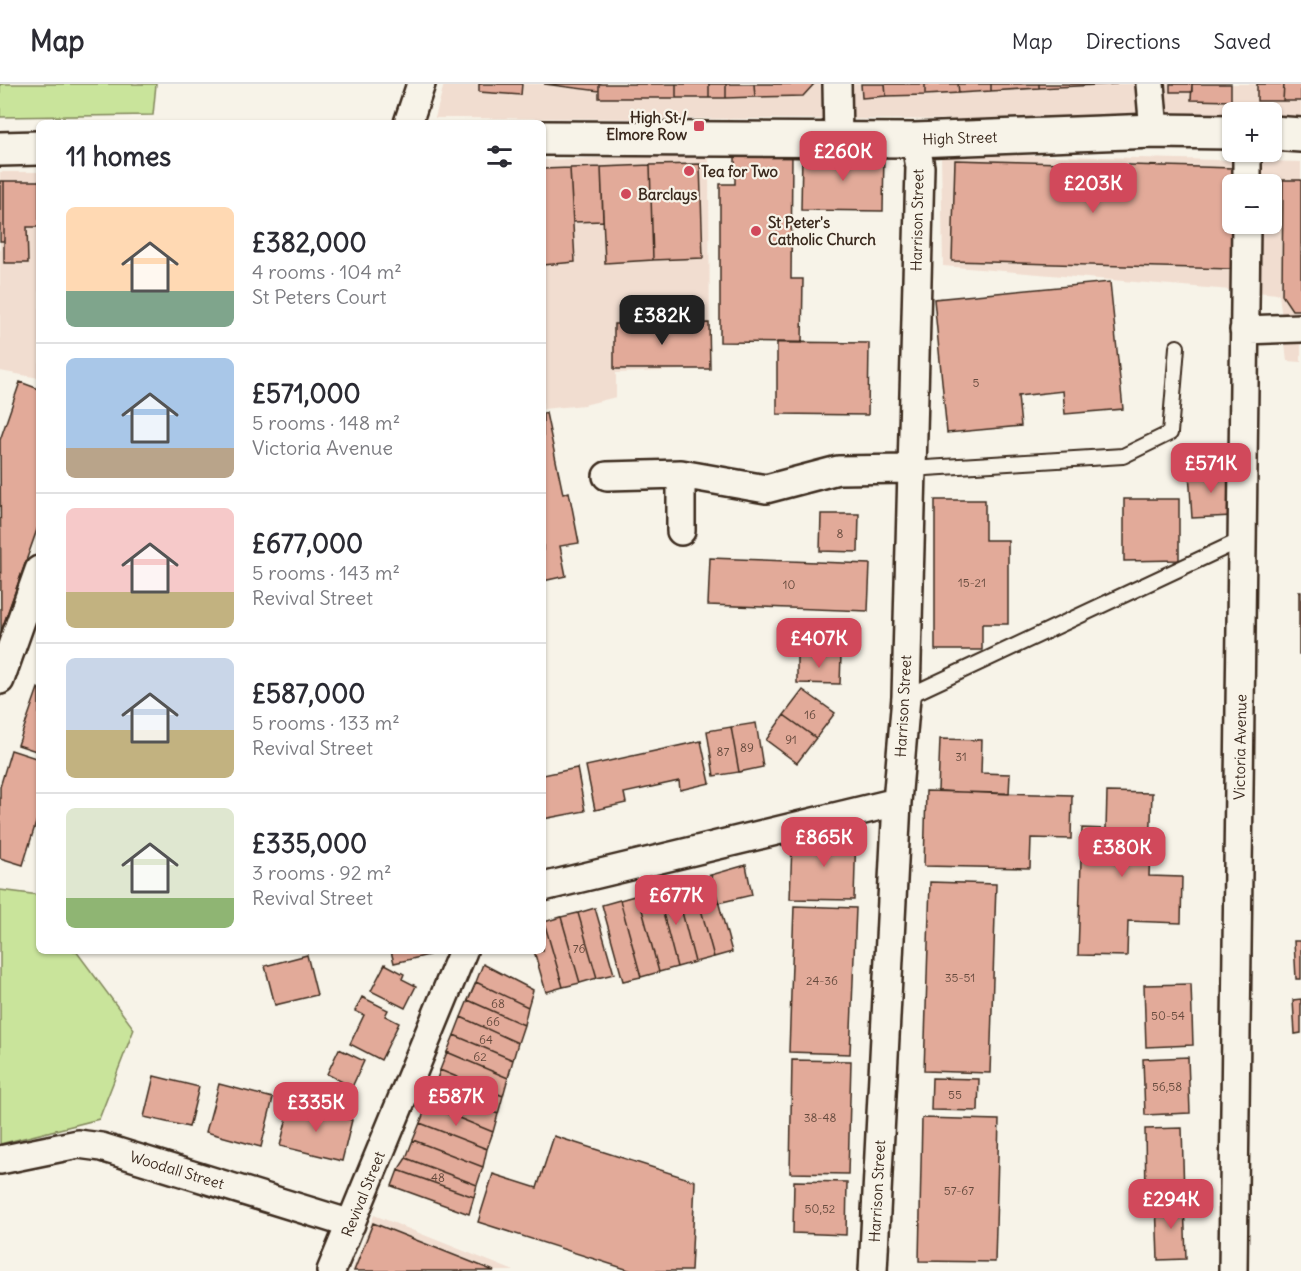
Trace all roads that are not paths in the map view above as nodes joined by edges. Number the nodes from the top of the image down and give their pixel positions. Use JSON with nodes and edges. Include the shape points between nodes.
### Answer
{"nodes":[{"id":1,"x":421,"y":84,"type":"edge"},
{"id":2,"x":837,"y":84,"type":"edge"},
{"id":3,"x":1150,"y":84,"type":"edge"},
{"id":4,"x":409,"y":120,"type":"edge"},
{"id":5,"x":1154,"y":131,"type":"junction"},
{"id":6,"x":1222,"y":132,"type":"edge"},
{"id":7,"x":1282,"y":134,"type":"edge"},
{"id":8,"x":1301,"y":135,"type":"edge"},
{"id":9,"x":546,"y":138,"type":"edge"},
{"id":10,"x":838,"y":141,"type":"junction"},
{"id":11,"x":36,"y":148,"type":"edge"},
{"id":12,"x":0,"y":149,"type":"edge"},
{"id":13,"x":917,"y":154,"type":"junction"},
{"id":14,"x":1246,"y":234,"type":"edge"},
{"id":15,"x":1301,"y":328,"type":"edge"},
{"id":16,"x":1244,"y":330,"type":"junction"},
{"id":17,"x":1177,"y":347,"type":"dead end"},
{"id":18,"x":910,"y":469,"type":"junction"},
{"id":19,"x":681,"y":474,"type":"junction"},
{"id":20,"x":607,"y":476,"type":"dead end"},
{"id":21,"x":681,"y":531,"type":"dead end"},
{"id":22,"x":1243,"y":539,"type":"junction"},
{"id":23,"x":36,"y":578,"type":"edge"},
{"id":24,"x":0,"y":680,"type":"edge"},
{"id":25,"x":906,"y":698,"type":"junction"},
{"id":26,"x":897,"y":802,"type":"junction"},
{"id":27,"x":546,"y":886,"type":"edge"},
{"id":28,"x":463,"y":954,"type":"edge"},
{"id":29,"x":0,"y":1160,"type":"edge"},
{"id":30,"x":351,"y":1224,"type":"junction"},
{"id":31,"x":331,"y":1271,"type":"edge"},
{"id":32,"x":873,"y":1271,"type":"edge"},
{"id":33,"x":1233,"y":1271,"type":"edge"}],
"edges":[{"from":1,"to":4,"type":"street"},
{"from":2,"to":10,"type":"street"},
{"from":3,"to":5,"type":"street"},
{"from":5,"to":6,"type":"highway","name":"High Street"},
{"from":5,"to":13,"type":"highway","name":"High Street"},
{"from":7,"to":8,"type":"highway"},
{"from":9,"to":10,"type":"highway","name":"High Street"},
{"from":10,"to":13,"type":"highway","name":"High Street"},
{"from":11,"to":12,"type":"highway"},
{"from":13,"to":18,"type":"street","name":"Harrison Street"},
{"from":14,"to":16,"type":"street","name":"Victoria Avenue"},
{"from":15,"to":16,"type":"street"},
{"from":16,"to":22,"type":"street","name":"Victoria Avenue"},
{"from":17,"to":18,"type":"lane","via":[[1170,433],[1123,456]]},
{"from":18,"to":19,"type":"street","via":[[838,470],[766,489]]},
{"from":18,"to":25,"type":"street","name":"Harrison Street"},
{"from":19,"to":20,"type":"street"},
{"from":19,"to":21,"type":"street"},
{"from":22,"to":25,"type":"lane"},
{"from":22,"to":33,"type":"street","name":"Victoria Avenue"},
{"from":23,"to":24,"type":"street"},
{"from":25,"to":26,"type":"street","name":"Harrison Street"},
{"from":26,"to":27,"type":"street"},
{"from":26,"to":32,"type":"street","name":"Harrison Street"},
{"from":28,"to":30,"type":"street","name":"Revival Street"},
{"from":29,"to":30,"type":"street","name":"Woodall Street","via":[[78,1144],[101,1147]]},
{"from":30,"to":31,"type":"street","name":"Revival Street"}]}
